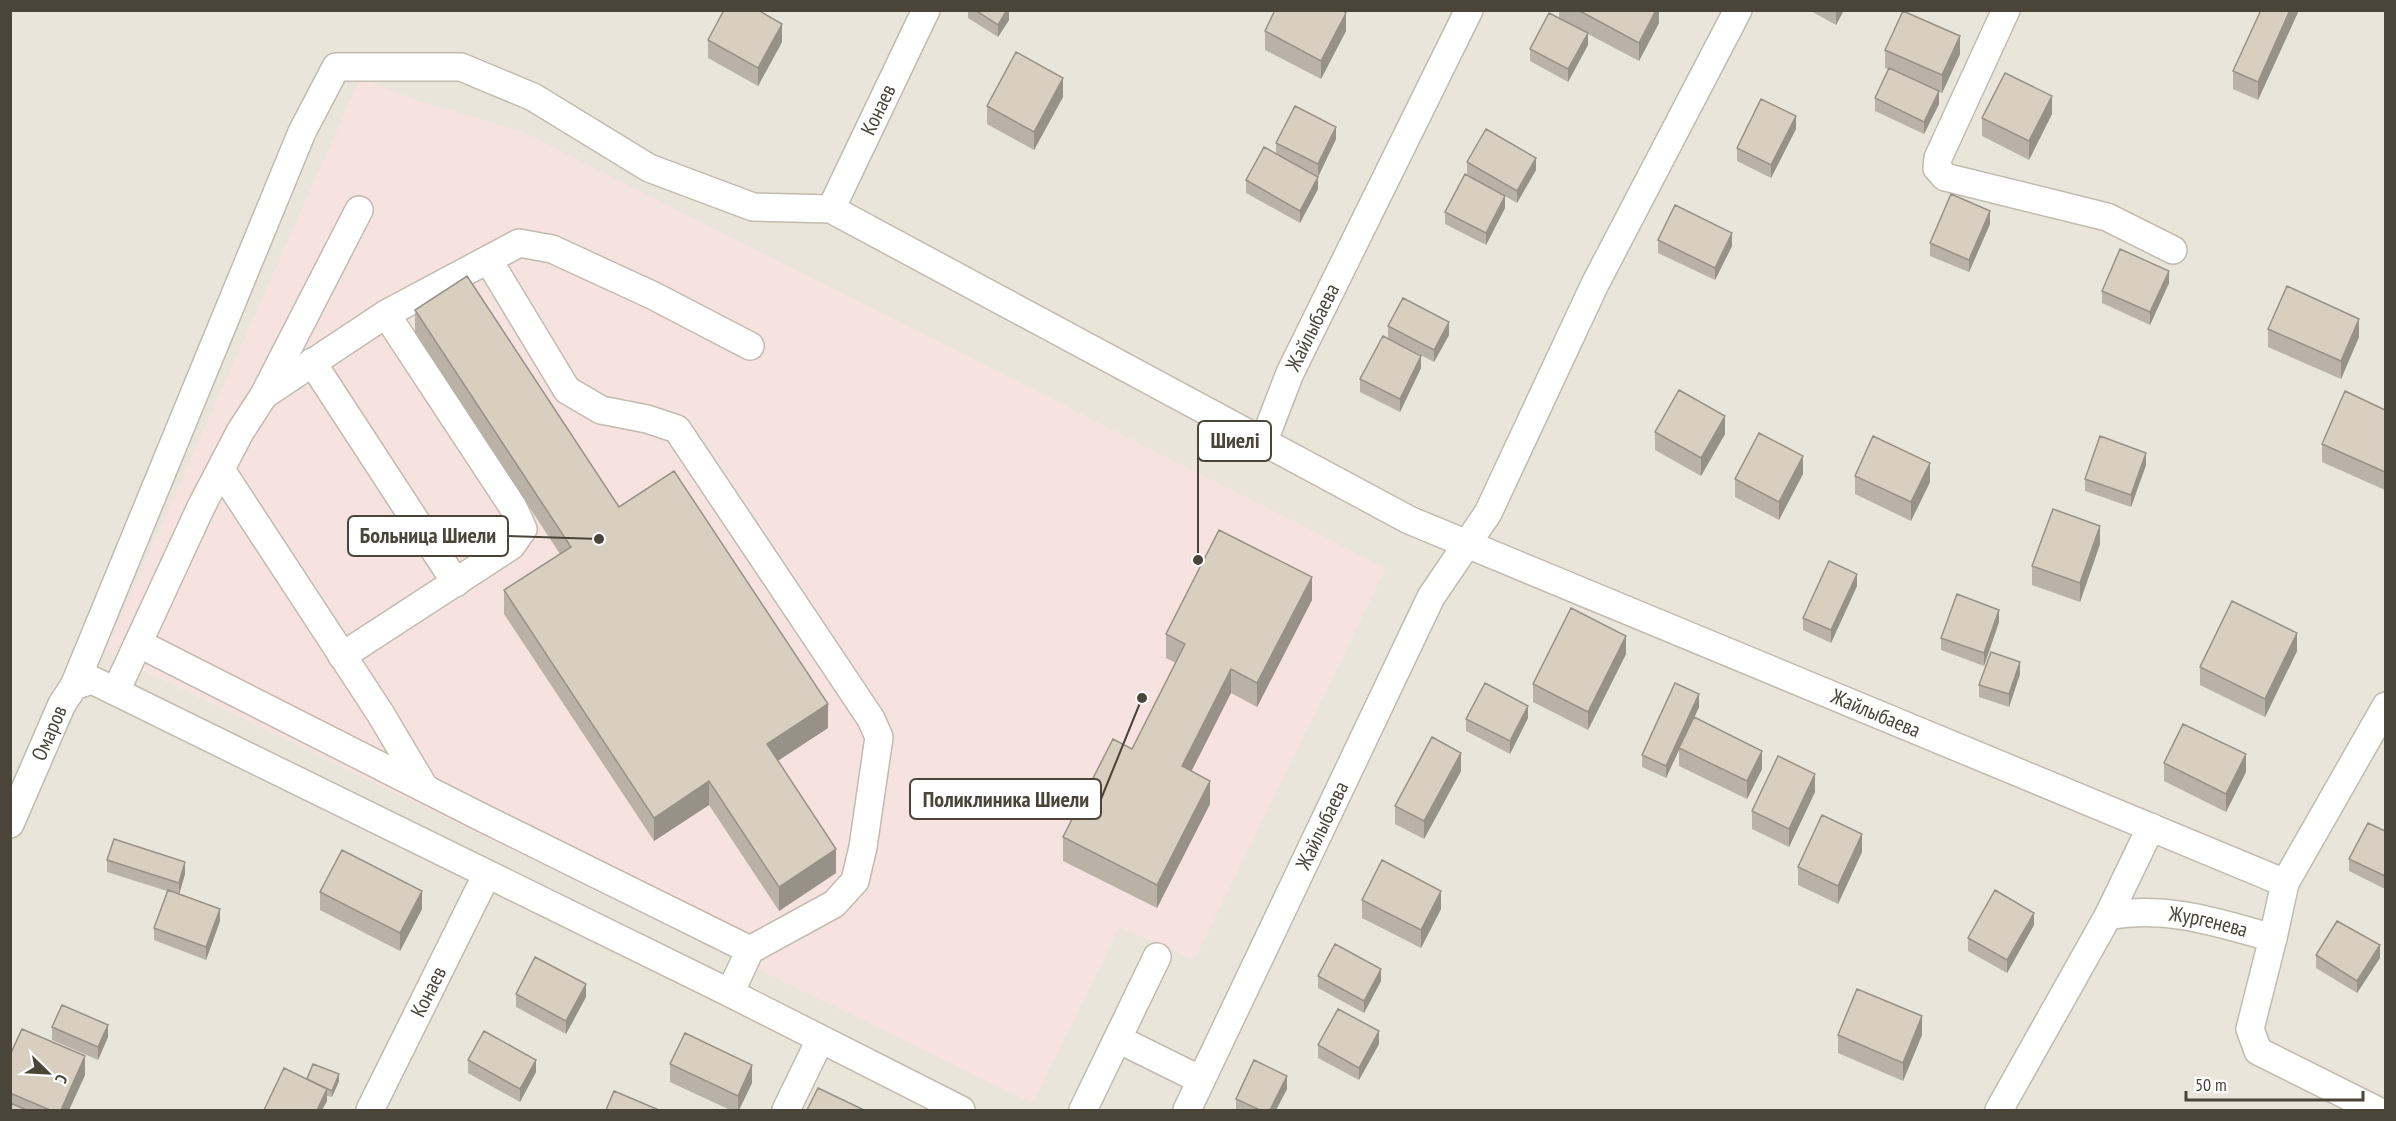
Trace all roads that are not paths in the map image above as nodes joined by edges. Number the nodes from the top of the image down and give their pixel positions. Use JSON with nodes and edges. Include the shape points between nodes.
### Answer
{"nodes":[{"id":1,"x":926,"y":10,"type":"edge"},
{"id":2,"x":1469,"y":10,"type":"edge"},
{"id":3,"x":1738,"y":10,"type":"edge"},
{"id":4,"x":2006,"y":10,"type":"edge"},
{"id":5,"x":831,"y":209,"type":"junction"},
{"id":6,"x":359,"y":210,"type":"dead end"},
{"id":7,"x":2173,"y":250,"type":"dead end"},
{"id":8,"x":489,"y":261,"type":"junction"},
{"id":9,"x":386,"y":314,"type":"junction"},
{"id":10,"x":750,"y":346,"type":"dead end"},
{"id":11,"x":312,"y":362,"type":"junction"},
{"id":12,"x":264,"y":395,"type":"junction"},
{"id":13,"x":1263,"y":443,"type":"junction"},
{"id":14,"x":221,"y":470,"type":"junction"},
{"id":15,"x":1466,"y":545,"type":"junction"},
{"id":16,"x":456,"y":583,"type":"junction"},
{"id":17,"x":138,"y":643,"type":"junction"},
{"id":18,"x":342,"y":656,"type":"junction"},
{"id":19,"x":74,"y":686,"type":"junction"},
{"id":20,"x":116,"y":691,"type":"junction"},
{"id":21,"x":2385,"y":706,"type":"edge"},
{"id":22,"x":424,"y":787,"type":"junction"},
{"id":23,"x":10,"y":824,"type":"edge"},
{"id":24,"x":2151,"y":827,"type":"junction"},
{"id":25,"x":487,"y":874,"type":"junction"},
{"id":26,"x":2285,"y":883,"type":"junction"},
{"id":27,"x":2108,"y":916,"type":"junction"},
{"id":28,"x":2273,"y":938,"type":"junction"},
{"id":29,"x":750,"y":950,"type":"junction"},
{"id":30,"x":1157,"y":957,"type":"dead end"},
{"id":31,"x":730,"y":993,"type":"junction"},
{"id":32,"x":1118,"y":1039,"type":"junction"},
{"id":33,"x":820,"y":1040,"type":"junction"},
{"id":34,"x":1201,"y":1080,"type":"junction"},
{"id":35,"x":370,"y":1110,"type":"edge"},
{"id":36,"x":786,"y":1110,"type":"edge"},
{"id":37,"x":961,"y":1110,"type":"edge"},
{"id":38,"x":1083,"y":1110,"type":"edge"},
{"id":39,"x":1187,"y":1110,"type":"edge"},
{"id":40,"x":1999,"y":1110,"type":"edge"},
{"id":41,"x":2376,"y":1110,"type":"edge"}],
"edges":[{"from":1,"to":5,"type":"street","name":"Конаев"},
{"from":2,"to":13,"type":"street","name":"Жайлыбаева","via":[[1290,373]]},
{"from":3,"to":15,"type":"street","via":[[1595,284],[1488,513]]},
{"from":4,"to":7,"type":"street","via":[[1936,168],[1945,177],[2107,218]]},
{"from":5,"to":13,"type":"street"},
{"from":5,"to":19,"type":"street","via":[[753,207],[649,168],[533,97],[461,67],[336,66],[280,183]]},
{"from":6,"to":12,"type":"street"},
{"from":8,"to":9,"type":"street"},
{"from":8,"to":10,"type":"street","via":[[519,243],[552,249]]},
{"from":8,"to":29,"type":"street","via":[[567,390],[601,410],[677,429],[872,719],[879,737],[855,881],[834,904]]},
{"from":9,"to":11,"type":"street"},
{"from":9,"to":16,"type":"street","via":[[496,480],[523,530],[512,546]]},
{"from":11,"to":12,"type":"street"},
{"from":11,"to":16,"type":"street"},
{"from":12,"to":14,"type":"street"},
{"from":13,"to":15,"type":"street","name":"Жайлыбаева","via":[[1408,520]]},
{"from":14,"to":17,"type":"street"},
{"from":14,"to":18,"type":"street"},
{"from":15,"to":24,"type":"street","name":"Жайлыбаева"},
{"from":15,"to":34,"type":"street","name":"Жайлыбаева","via":[[1431,597]]},
{"from":16,"to":18,"type":"street"},
{"from":17,"to":20,"type":"street"},
{"from":17,"to":22,"type":"street"},
{"from":18,"to":22,"type":"street"},
{"from":19,"to":20,"type":"street","name":"Омаров","via":[[92,680]]},
{"from":19,"to":23,"type":"street","name":"Омаров"},
{"from":20,"to":25,"type":"street","name":"Омаров"},
{"from":21,"to":26,"type":"street","name":"Жургенева"},
{"from":22,"to":29,"type":"street"},
{"from":24,"to":26,"type":"street","name":"Жайлыбаева"},
{"from":24,"to":27,"type":"street"},
{"from":25,"to":31,"type":"street","name":"Омаров"},
{"from":25,"to":35,"type":"street","name":"Конаев"},
{"from":26,"to":28,"type":"street","name":"Жургенева"},
{"from":27,"to":28,"type":"street","name":"Жургенева","via":[[2134,911],[2172,912]]},
{"from":27,"to":40,"type":"street"},
{"from":28,"to":41,"type":"street","via":[[2250,1029],[2258,1051]]},
{"from":29,"to":31,"type":"street"},
{"from":30,"to":32,"type":"street"},
{"from":31,"to":33,"type":"street","name":"Омаров"},
{"from":32,"to":34,"type":"street"},
{"from":32,"to":38,"type":"street"},
{"from":33,"to":36,"type":"street"},
{"from":33,"to":37,"type":"street","name":"Омаров"},
{"from":34,"to":39,"type":"street","name":"Жайлыбаева"}]}
